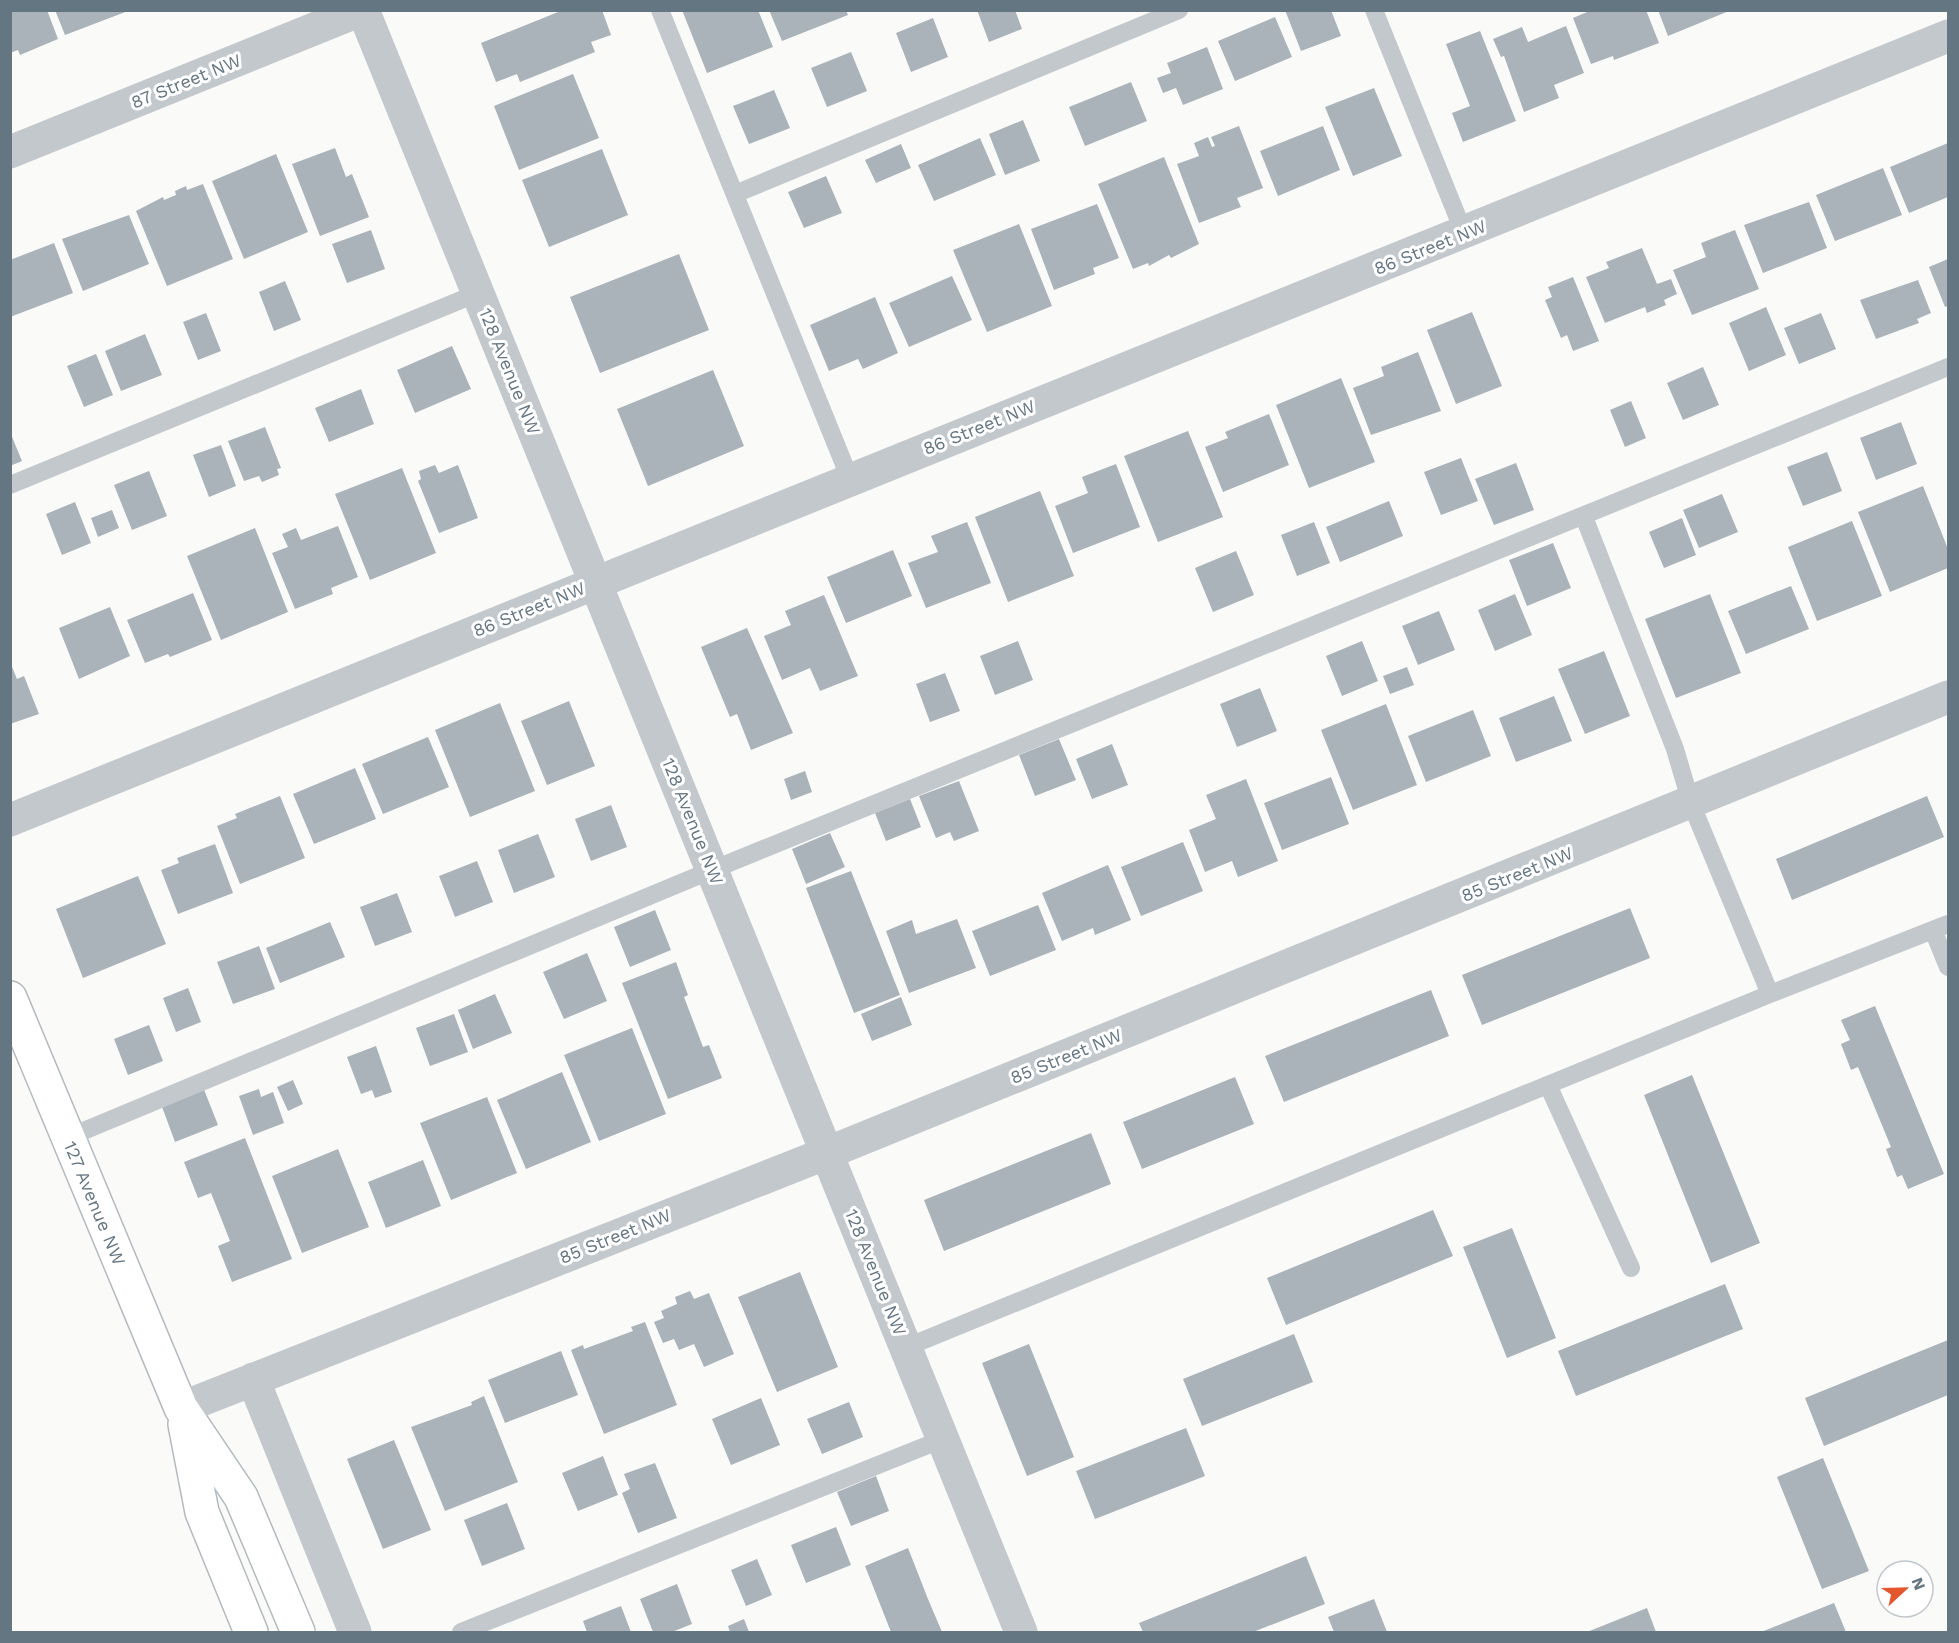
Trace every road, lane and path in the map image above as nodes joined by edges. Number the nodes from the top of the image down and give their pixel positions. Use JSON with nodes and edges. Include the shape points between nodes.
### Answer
{"nodes":[{"id":1,"x":362,"y":10,"type":"edge"},
{"id":2,"x":660,"y":10,"type":"edge"},
{"id":3,"x":1179,"y":10,"type":"edge"},
{"id":4,"x":1374,"y":10,"type":"edge"},
{"id":5,"x":1948,"y":36,"type":"edge"},
{"id":6,"x":10,"y":152,"type":"edge"},
{"id":7,"x":735,"y":194,"type":"junction"},
{"id":8,"x":1464,"y":233,"type":"junction"},
{"id":9,"x":478,"y":293,"type":"junction"},
{"id":10,"x":1948,"y":367,"type":"edge"},
{"id":11,"x":850,"y":479,"type":"junction"},
{"id":12,"x":10,"y":485,"type":"edge"},
{"id":13,"x":1584,"y":517,"type":"junction"},
{"id":14,"x":596,"y":582,"type":"junction"},
{"id":15,"x":1948,"y":697,"type":"edge"},
{"id":16,"x":1691,"y":803,"type":"junction"},
{"id":17,"x":10,"y":820,"type":"edge"},
{"id":18,"x":712,"y":870,"type":"junction"},
{"id":19,"x":1941,"y":927,"type":"edge"},
{"id":20,"x":1948,"y":967,"type":"edge"},
{"id":21,"x":1770,"y":994,"type":"junction"},
{"id":22,"x":10,"y":998,"type":"edge"},
{"id":23,"x":1548,"y":1085,"type":"junction"},
{"id":24,"x":69,"y":1137,"type":"junction"},
{"id":25,"x":827,"y":1153,"type":"junction"},
{"id":26,"x":1631,"y":1268,"type":"dead end"},
{"id":27,"x":907,"y":1347,"type":"junction"},
{"id":28,"x":253,"y":1379,"type":"junction"},
{"id":29,"x":181,"y":1408,"type":"junction"},
{"id":30,"x":943,"y":1439,"type":"junction"},
{"id":31,"x":251,"y":1632,"type":"edge"},
{"id":32,"x":298,"y":1632,"type":"edge"},
{"id":33,"x":356,"y":1632,"type":"edge"},
{"id":34,"x":461,"y":1632,"type":"edge"},
{"id":35,"x":1021,"y":1632,"type":"edge"}],
"edges":[{"from":1,"to":6,"type":"street","name":"87 Street NW"},
{"from":1,"to":9,"type":"street","name":"128 Avenue NW"},
{"from":2,"to":7,"type":"lane"},
{"from":3,"to":7,"type":"lane"},
{"from":4,"to":8,"type":"lane"},
{"from":5,"to":8,"type":"street","name":"86 Street NW"},
{"from":7,"to":11,"type":"lane"},
{"from":8,"to":11,"type":"street","name":"86 Street NW"},
{"from":9,"to":12,"type":"lane"},
{"from":9,"to":14,"type":"street","name":"128 Avenue NW"},
{"from":10,"to":13,"type":"lane"},
{"from":11,"to":14,"type":"street","name":"86 Street NW"},
{"from":13,"to":16,"type":"lane","via":[[1675,749]]},
{"from":13,"to":18,"type":"lane"},
{"from":14,"to":17,"type":"street","name":"86 Street NW"},
{"from":14,"to":18,"type":"street","name":"128 Avenue NW"},
{"from":15,"to":16,"type":"street","name":"85 Street NW"},
{"from":16,"to":21,"type":"lane"},
{"from":16,"to":25,"type":"street","name":"85 Street NW"},
{"from":18,"to":24,"type":"lane"},
{"from":18,"to":25,"type":"street","name":"128 Avenue NW"},
{"from":19,"to":20,"type":"lane"},
{"from":19,"to":21,"type":"lane"},
{"from":21,"to":23,"type":"lane"},
{"from":22,"to":24,"type":"main road","name":"127 Avenue NW"},
{"from":23,"to":26,"type":"lane"},
{"from":23,"to":27,"type":"lane"},
{"from":24,"to":29,"type":"main road","name":"127 Avenue NW"},
{"from":25,"to":27,"type":"street","name":"128 Avenue NW"},
{"from":25,"to":28,"type":"street","name":"85 Street NW"},
{"from":27,"to":30,"type":"street","name":"128 Avenue NW"},
{"from":28,"to":29,"type":"street","name":"85 Street NW"},
{"from":28,"to":33,"type":"street"},
{"from":29,"to":31,"type":"main road","name":"127 Avenue NW","via":[[202,1512]]},
{"from":29,"to":32,"type":"main road","name":"127 Avenue NW","via":[[241,1497]]},
{"from":30,"to":34,"type":"lane"},
{"from":30,"to":35,"type":"street","name":"128 Avenue NW"}]}
